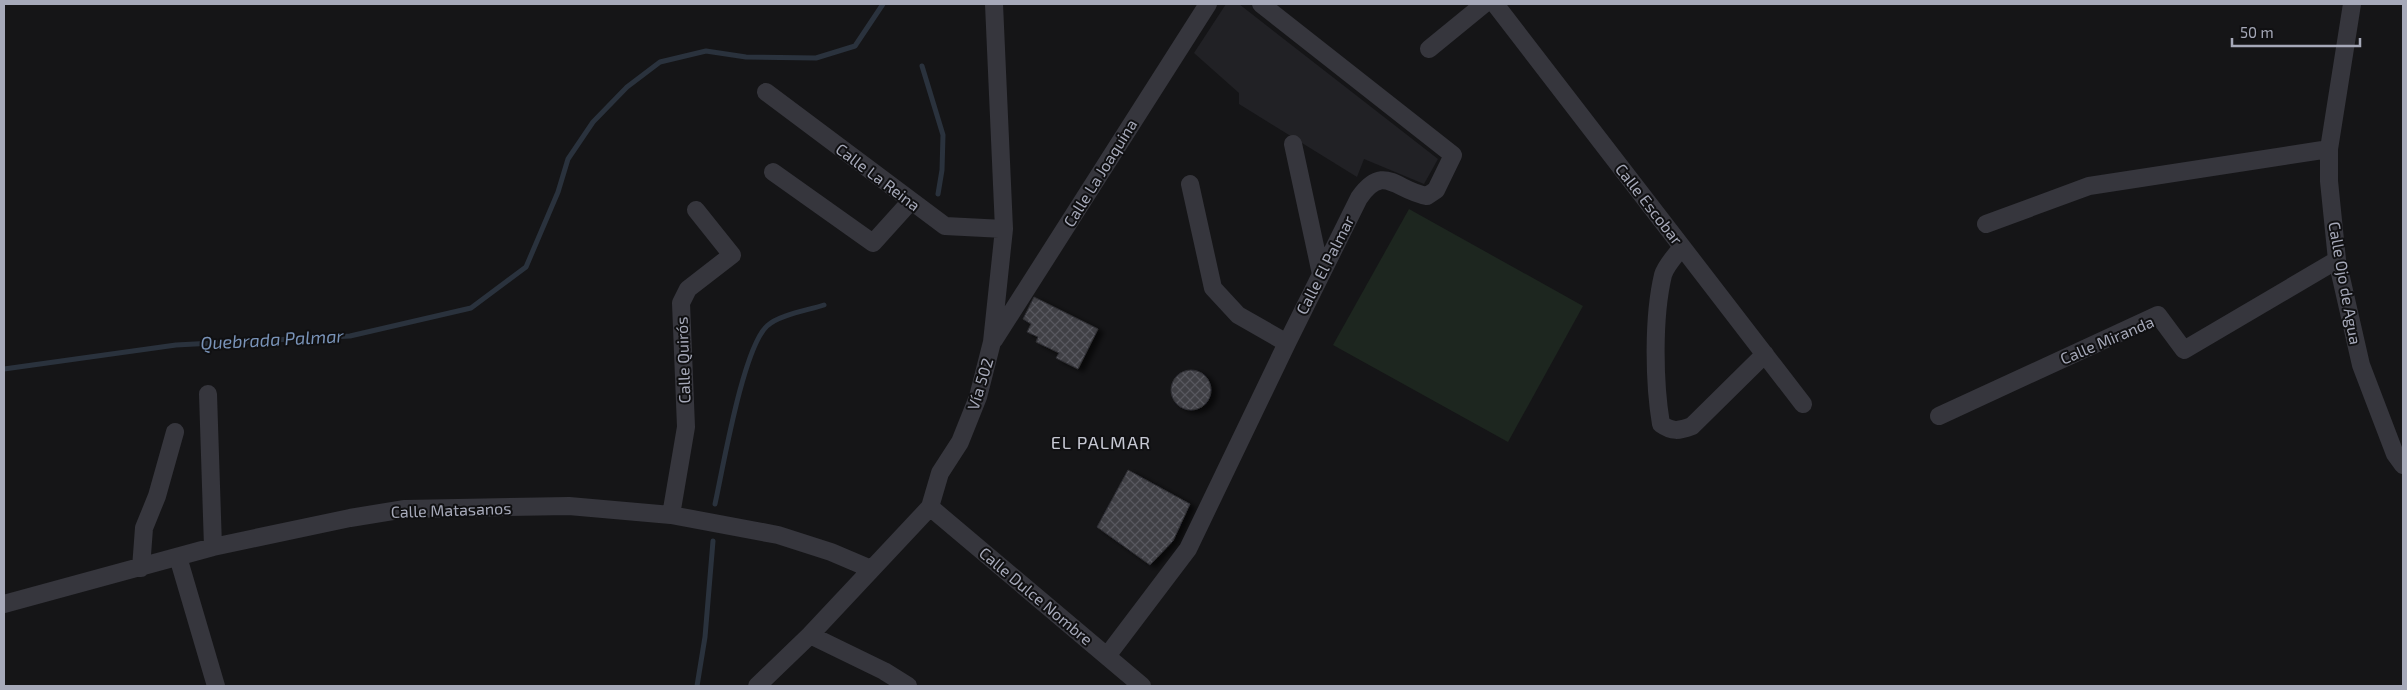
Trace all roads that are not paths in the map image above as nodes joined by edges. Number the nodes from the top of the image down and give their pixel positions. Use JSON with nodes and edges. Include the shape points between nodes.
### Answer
{"nodes":[{"id":1,"x":994,"y":4,"type":"edge"},
{"id":2,"x":1208,"y":4,"type":"edge"},
{"id":3,"x":1261,"y":4,"type":"edge"},
{"id":4,"x":1484,"y":4,"type":"edge"},
{"id":5,"x":1495,"y":4,"type":"edge"},
{"id":6,"x":2352,"y":4,"type":"edge"},
{"id":7,"x":1429,"y":49,"type":"dead end"},
{"id":8,"x":766,"y":92,"type":"dead end"},
{"id":9,"x":1293,"y":144,"type":"dead end"},
{"id":10,"x":2329,"y":148,"type":"junction"},
{"id":11,"x":773,"y":172,"type":"dead end"},
{"id":12,"x":1190,"y":184,"type":"dead end"},
{"id":13,"x":910,"y":202,"type":"junction"},
{"id":14,"x":696,"y":210,"type":"dead end"},
{"id":15,"x":1986,"y":224,"type":"dead end"},
{"id":16,"x":1004,"y":229,"type":"junction"},
{"id":17,"x":1682,"y":246,"type":"junction"},
{"id":18,"x":2337,"y":260,"type":"junction"},
{"id":19,"x":1321,"y":274,"type":"junction"},
{"id":20,"x":992,"y":342,"type":"junction"},
{"id":21,"x":1286,"y":343,"type":"junction"},
{"id":22,"x":1765,"y":354,"type":"junction"},
{"id":23,"x":208,"y":394,"type":"dead end"},
{"id":24,"x":1803,"y":404,"type":"dead end"},
{"id":25,"x":1939,"y":416,"type":"dead end"},
{"id":26,"x":174,"y":432,"type":"dead end"},
{"id":27,"x":2403,"y":466,"type":"edge"},
{"id":28,"x":930,"y":507,"type":"junction"},
{"id":29,"x":672,"y":515,"type":"junction"},
{"id":30,"x":214,"y":547,"type":"junction"},
{"id":31,"x":178,"y":557,"type":"junction"},
{"id":32,"x":141,"y":568,"type":"junction"},
{"id":33,"x":871,"y":569,"type":"junction"},
{"id":34,"x":4,"y":604,"type":"edge"},
{"id":35,"x":810,"y":635,"type":"junction"},
{"id":36,"x":1107,"y":656,"type":"junction"},
{"id":37,"x":761,"y":685,"type":"edge"},
{"id":38,"x":216,"y":686,"type":"edge"},
{"id":39,"x":908,"y":686,"type":"edge"},
{"id":40,"x":1142,"y":686,"type":"edge"}],
"edges":[{"from":1,"to":16,"type":"street","name":"Vía 502"},
{"from":2,"to":20,"type":"street","name":"Calle La Joaquina"},
{"from":3,"to":19,"type":"street","name":"Calle El Palmar","via":[[1453,155],[1436,190],[1428,196],[1417,194],[1391,180],[1377,180],[1367,186]]},
{"from":4,"to":7,"type":"street"},
{"from":5,"to":17,"type":"street","name":"Calle Escobar"},
{"from":6,"to":10,"type":"street","name":"Calle Ojo de Agua"},
{"from":8,"to":13,"type":"street","name":"Calle La Reina"},
{"from":9,"to":19,"type":"street"},
{"from":10,"to":15,"type":"street","via":[[2089,186]]},
{"from":10,"to":18,"type":"street","name":"Calle Ojo de Agua"},
{"from":11,"to":13,"type":"street","via":[[874,242]]},
{"from":12,"to":21,"type":"street","via":[[1213,288],[1238,315]]},
{"from":13,"to":16,"type":"street","name":"Calle La Reina","via":[[945,226]]},
{"from":14,"to":29,"type":"street","name":"Calle Quirós","via":[[732,255],[688,289],[680,303],[686,427]]},
{"from":16,"to":20,"type":"street","name":"Vía 502"},
{"from":17,"to":22,"type":"street","name":"Calle Escobar"},
{"from":17,"to":22,"type":"street","via":[[1664,273],[1658,311],[1657,401],[1661,424],[1675,431],[1692,426]]},
{"from":18,"to":25,"type":"street","name":"Calle Miranda","via":[[2184,350],[2158,316]]},
{"from":18,"to":27,"type":"street","name":"Calle Ojo de Agua","via":[[2360,365],[2395,454]]},
{"from":19,"to":21,"type":"street","name":"Calle El Palmar"},
{"from":20,"to":28,"type":"street","name":"Vía 502","via":[[978,397],[960,442],[940,473]]},
{"from":21,"to":36,"type":"street","name":"Calle El Palmar","via":[[1188,549]]},
{"from":22,"to":24,"type":"street","name":"Calle Escobar"},
{"from":23,"to":30,"type":"street"},
{"from":26,"to":32,"type":"street","via":[[157,496],[144,528]]},
{"from":28,"to":33,"type":"street","name":"Vía 502"},
{"from":28,"to":36,"type":"street","name":"Calle Dulce Nombre"},
{"from":29,"to":30,"type":"street","name":"Calle Matasanos","via":[[569,506],[405,509]]},
{"from":29,"to":33,"type":"street","name":"Calle Matasanos","via":[[778,535]]},
{"from":30,"to":31,"type":"street","name":"Calle Matasanos"},
{"from":31,"to":32,"type":"street","name":"Calle Matasanos"},
{"from":31,"to":38,"type":"street"},
{"from":32,"to":34,"type":"street","name":"Calle Matasanos"},
{"from":33,"to":35,"type":"street","name":"Vía 502"},
{"from":35,"to":37,"type":"street","name":"Vía 502"},
{"from":35,"to":39,"type":"street"},
{"from":36,"to":40,"type":"street","name":"Calle Dulce Nombre"}]}
